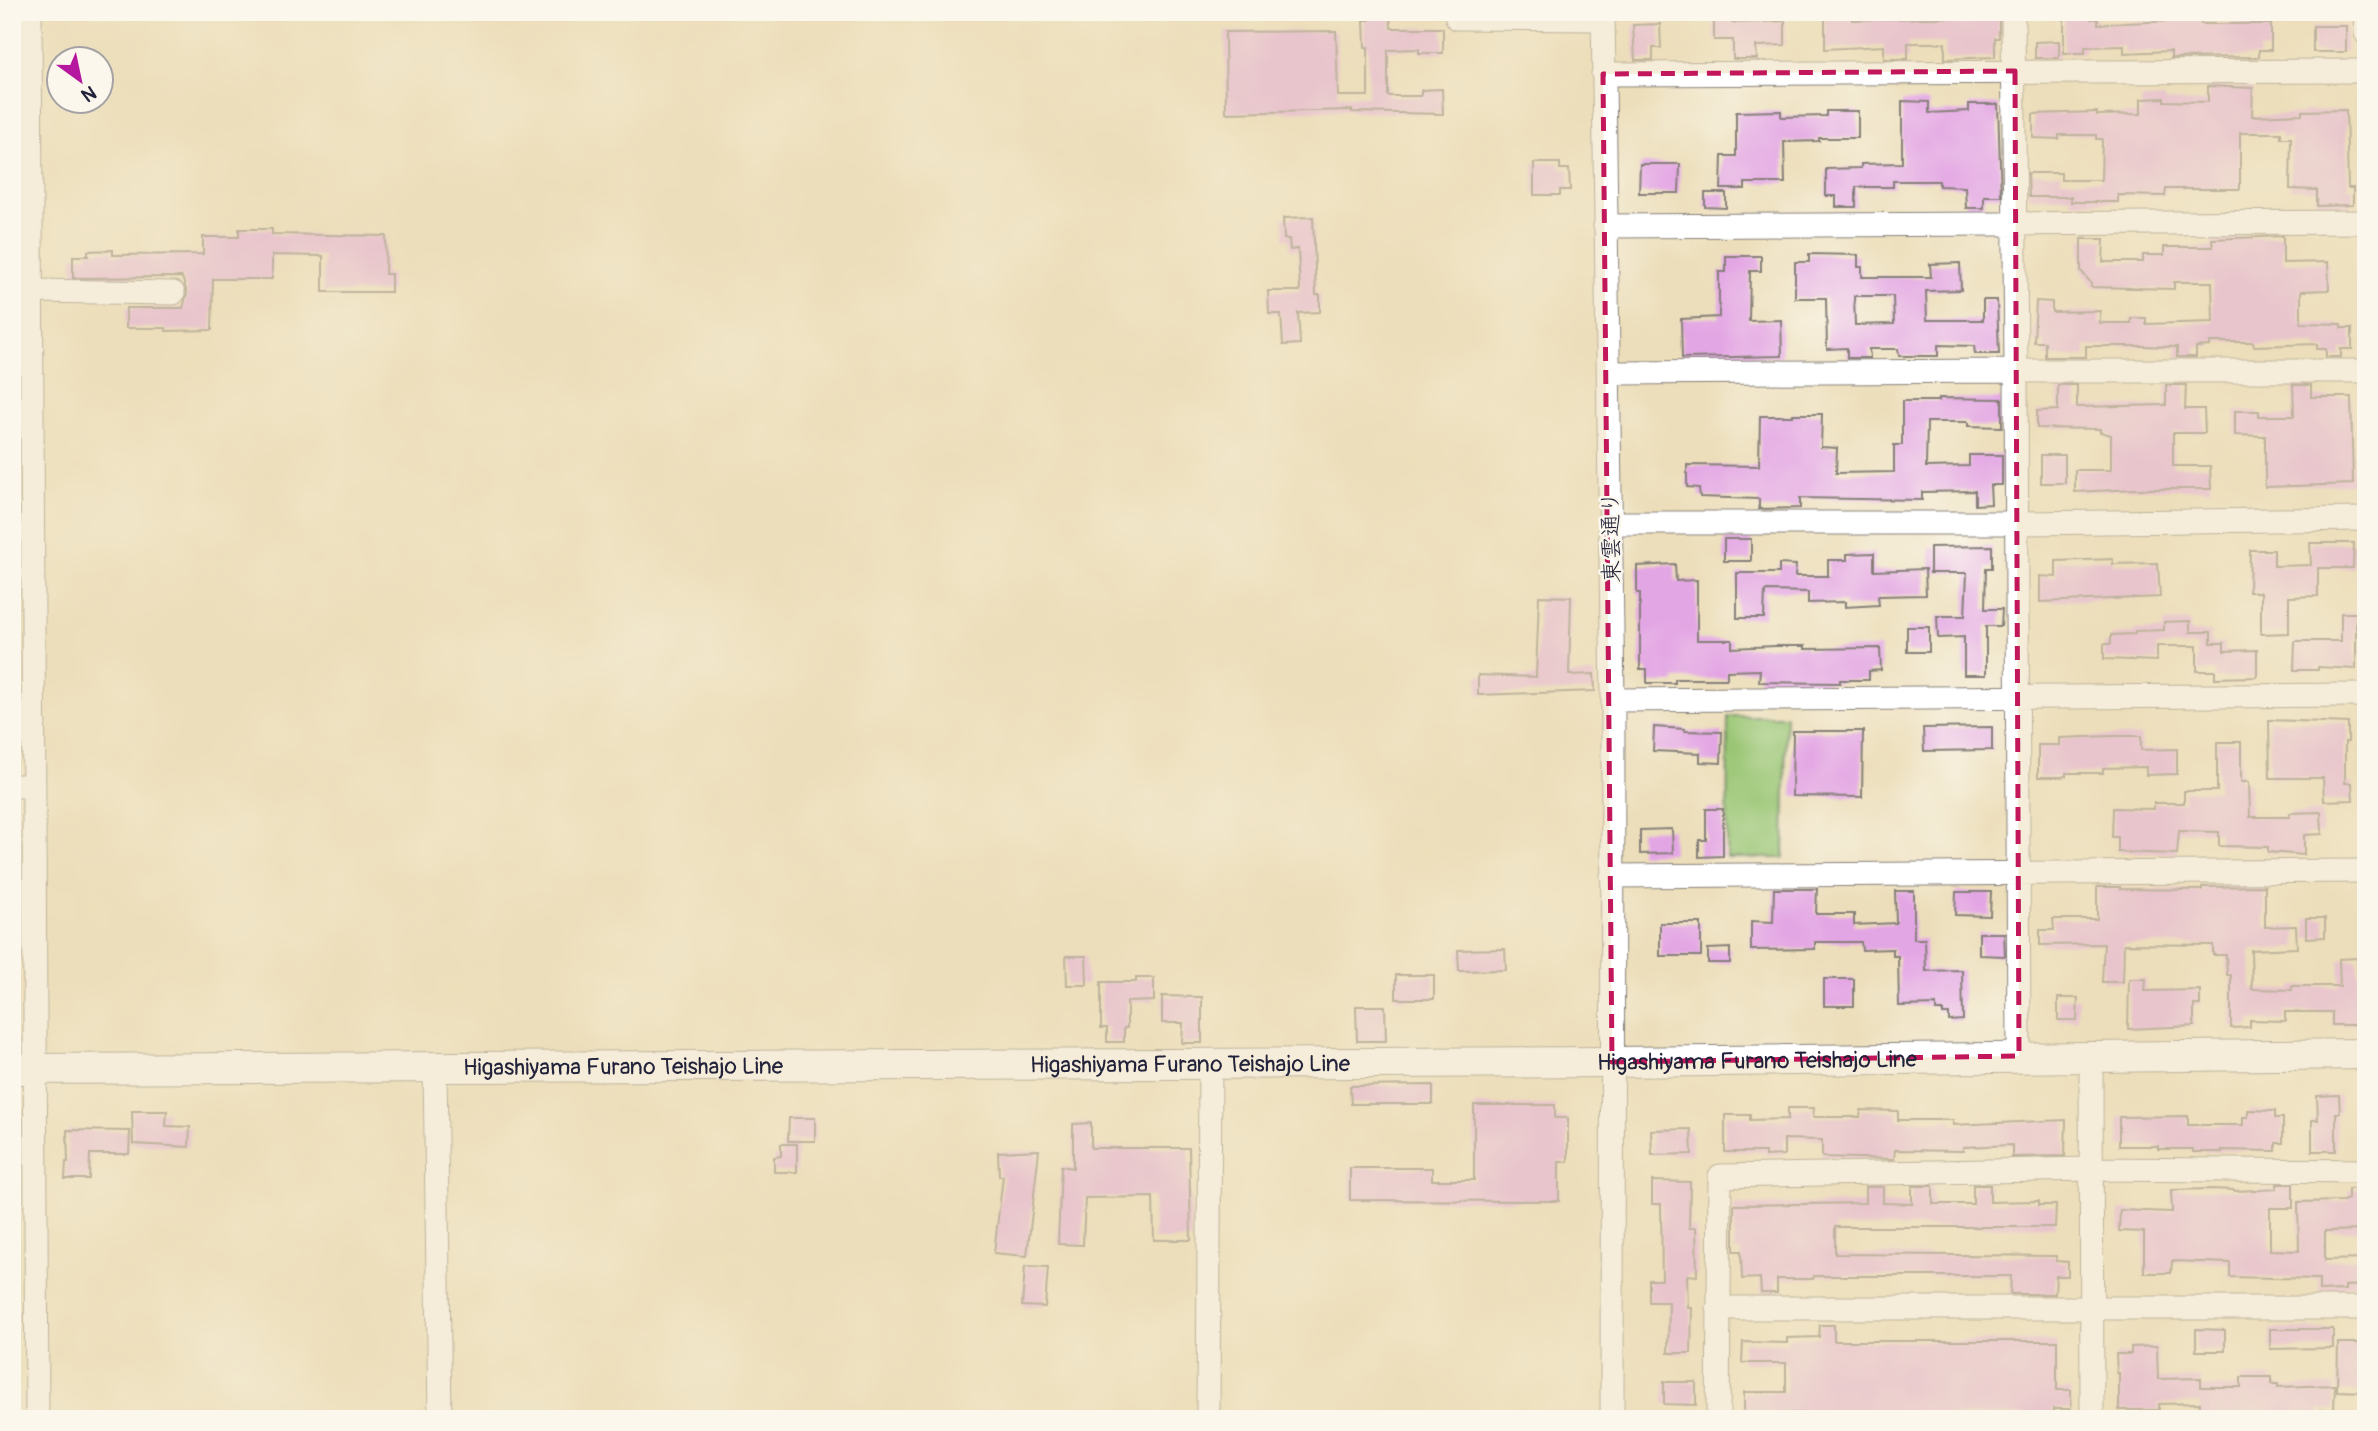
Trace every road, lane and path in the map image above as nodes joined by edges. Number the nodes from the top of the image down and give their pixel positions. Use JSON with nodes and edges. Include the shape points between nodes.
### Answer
{"nodes":[{"id":1,"x":30,"y":12,"type":"edge"},
{"id":2,"x":2013,"y":12,"type":"edge"},
{"id":3,"x":2365,"y":12,"type":"edge"},
{"id":4,"x":1603,"y":15,"type":"edge"},
{"id":5,"x":1457,"y":18,"type":"dead end"},
{"id":6,"x":2366,"y":33,"type":"edge"},
{"id":7,"x":2015,"y":71,"type":"junction"},
{"id":8,"x":2366,"y":71,"type":"edge"},
{"id":9,"x":1603,"y":75,"type":"junction"},
{"id":10,"x":21,"y":102,"type":"edge"},
{"id":11,"x":2013,"y":222,"type":"junction"},
{"id":12,"x":2366,"y":222,"type":"edge"},
{"id":13,"x":1605,"y":226,"type":"junction"},
{"id":14,"x":31,"y":291,"type":"junction"},
{"id":15,"x":173,"y":293,"type":"dead end"},
{"id":16,"x":2016,"y":371,"type":"junction"},
{"id":17,"x":2366,"y":371,"type":"edge"},
{"id":18,"x":1609,"y":373,"type":"junction"},
{"id":19,"x":2366,"y":519,"type":"edge"},
{"id":20,"x":1611,"y":523,"type":"junction"},
{"id":21,"x":2017,"y":523,"type":"junction"},
{"id":22,"x":2366,"y":695,"type":"edge"},
{"id":23,"x":2017,"y":697,"type":"junction"},
{"id":24,"x":1613,"y":700,"type":"junction"},
{"id":25,"x":23,"y":723,"type":"edge"},
{"id":26,"x":23,"y":786,"type":"edge"},
{"id":27,"x":2366,"y":871,"type":"edge"},
{"id":28,"x":2017,"y":873,"type":"junction"},
{"id":29,"x":1612,"y":876,"type":"junction"},
{"id":30,"x":24,"y":961,"type":"edge"},
{"id":31,"x":2366,"y":1054,"type":"edge"},
{"id":32,"x":2019,"y":1056,"type":"junction"},
{"id":33,"x":2091,"y":1056,"type":"junction"},
{"id":34,"x":1612,"y":1062,"type":"junction"},
{"id":35,"x":1210,"y":1063,"type":"junction"},
{"id":36,"x":436,"y":1067,"type":"junction"},
{"id":37,"x":24,"y":1069,"type":"edge"},
{"id":38,"x":2092,"y":1169,"type":"junction"},
{"id":39,"x":2366,"y":1171,"type":"edge"},
{"id":40,"x":2092,"y":1307,"type":"junction"},
{"id":41,"x":1717,"y":1308,"type":"junction"},
{"id":42,"x":2366,"y":1308,"type":"edge"},
{"id":43,"x":37,"y":1419,"type":"edge"},
{"id":44,"x":440,"y":1419,"type":"edge"},
{"id":45,"x":1208,"y":1419,"type":"edge"},
{"id":46,"x":1612,"y":1419,"type":"edge"},
{"id":47,"x":1718,"y":1419,"type":"edge"},
{"id":48,"x":2092,"y":1419,"type":"edge"}],
"edges":[{"from":1,"to":10,"type":"street"},
{"from":2,"to":7,"type":"street"},
{"from":3,"to":6,"type":"street"},
{"from":4,"to":5,"type":"street"},
{"from":4,"to":9,"type":"street","name":"東雲通り"},
{"from":7,"to":8,"type":"street"},
{"from":7,"to":9,"type":"street"},
{"from":7,"to":11,"type":"street"},
{"from":9,"to":13,"type":"street","name":"東雲通り"},
{"from":10,"to":14,"type":"street"},
{"from":11,"to":12,"type":"street"},
{"from":11,"to":13,"type":"street"},
{"from":11,"to":16,"type":"street"},
{"from":13,"to":18,"type":"street","name":"東雲通り"},
{"from":14,"to":15,"type":"street"},
{"from":14,"to":25,"type":"street"},
{"from":16,"to":17,"type":"street"},
{"from":16,"to":18,"type":"street"},
{"from":16,"to":21,"type":"street"},
{"from":18,"to":20,"type":"street","name":"東雲通り"},
{"from":19,"to":21,"type":"street"},
{"from":20,"to":21,"type":"street"},
{"from":20,"to":24,"type":"street","name":"東雲通り"},
{"from":21,"to":23,"type":"street"},
{"from":22,"to":23,"type":"street"},
{"from":23,"to":24,"type":"street"},
{"from":23,"to":28,"type":"street"},
{"from":24,"to":29,"type":"street","name":"東雲通り"},
{"from":25,"to":26,"type":"street"},
{"from":26,"to":30,"type":"street"},
{"from":27,"to":28,"type":"street"},
{"from":28,"to":29,"type":"street"},
{"from":28,"to":32,"type":"street"},
{"from":29,"to":34,"type":"street","name":"東雲通り"},
{"from":30,"to":37,"type":"street"},
{"from":31,"to":33,"type":"main road","name":"Higashiyama Furano Teishajo Line"},
{"from":32,"to":33,"type":"main road","name":"Higashiyama Furano Teishajo Line"},
{"from":32,"to":34,"type":"main road","name":"Higashiyama Furano Teishajo Line"},
{"from":33,"to":38,"type":"street"},
{"from":34,"to":35,"type":"main road","name":"Higashiyama Furano Teishajo Line"},
{"from":34,"to":46,"type":"street","name":"東雲通り"},
{"from":35,"to":36,"type":"main road","name":"Higashiyama Furano Teishajo Line"},
{"from":35,"to":45,"type":"street"},
{"from":36,"to":37,"type":"main road","name":"Higashiyama Furano Teishajo Line"},
{"from":36,"to":44,"type":"street"},
{"from":37,"to":43,"type":"street"},
{"from":38,"to":39,"type":"street"},
{"from":38,"to":40,"type":"street"},
{"from":38,"to":41,"type":"street","via":[[1720,1175]]},
{"from":40,"to":41,"type":"street"},
{"from":40,"to":42,"type":"street"},
{"from":40,"to":48,"type":"street"},
{"from":41,"to":47,"type":"street"}]}
